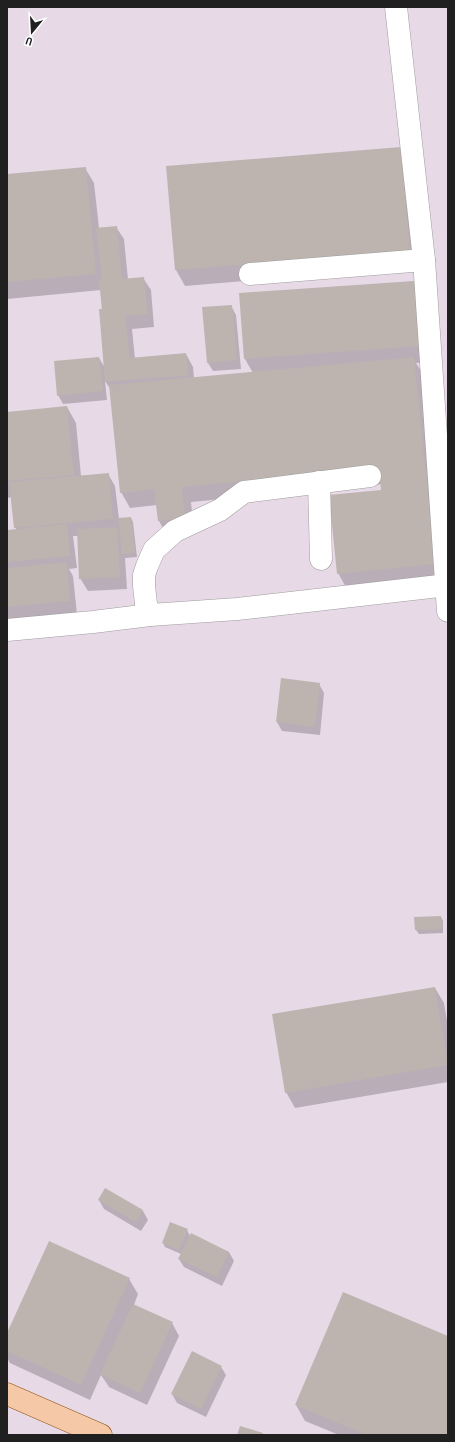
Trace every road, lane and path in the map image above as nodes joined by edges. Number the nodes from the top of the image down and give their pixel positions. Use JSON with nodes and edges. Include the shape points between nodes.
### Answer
{"nodes":[{"id":1,"x":396,"y":7,"type":"edge"},
{"id":2,"x":424,"y":260,"type":"junction"},
{"id":3,"x":250,"y":274,"type":"dead end"},
{"id":4,"x":370,"y":476,"type":"dead end"},
{"id":5,"x":319,"y":482,"type":"junction"},
{"id":6,"x":446,"y":558,"type":"edge"},
{"id":7,"x":321,"y":559,"type":"dead end"},
{"id":8,"x":447,"y":585,"type":"edge"},
{"id":9,"x":448,"y":611,"type":"edge"},
{"id":10,"x":150,"y":615,"type":"junction"},
{"id":11,"x":7,"y":630,"type":"edge"},
{"id":12,"x":7,"y":1394,"type":"edge"},
{"id":13,"x":101,"y":1435,"type":"edge"}],
"edges":[{"from":1,"to":2,"type":"street"},
{"from":2,"to":3,"type":"street"},
{"from":2,"to":6,"type":"street"},
{"from":4,"to":5,"type":"street"},
{"from":5,"to":7,"type":"street"},
{"from":5,"to":10,"type":"street","via":[[244,492],[220,510],[175,531],[154,550],[147,566],[144,586]]},
{"from":6,"to":8,"type":"street"},
{"from":8,"to":9,"type":"street"},
{"from":8,"to":10,"type":"street","via":[[237,610]]},
{"from":10,"to":11,"type":"street"},
{"from":12,"to":13,"type":"main road"}]}
